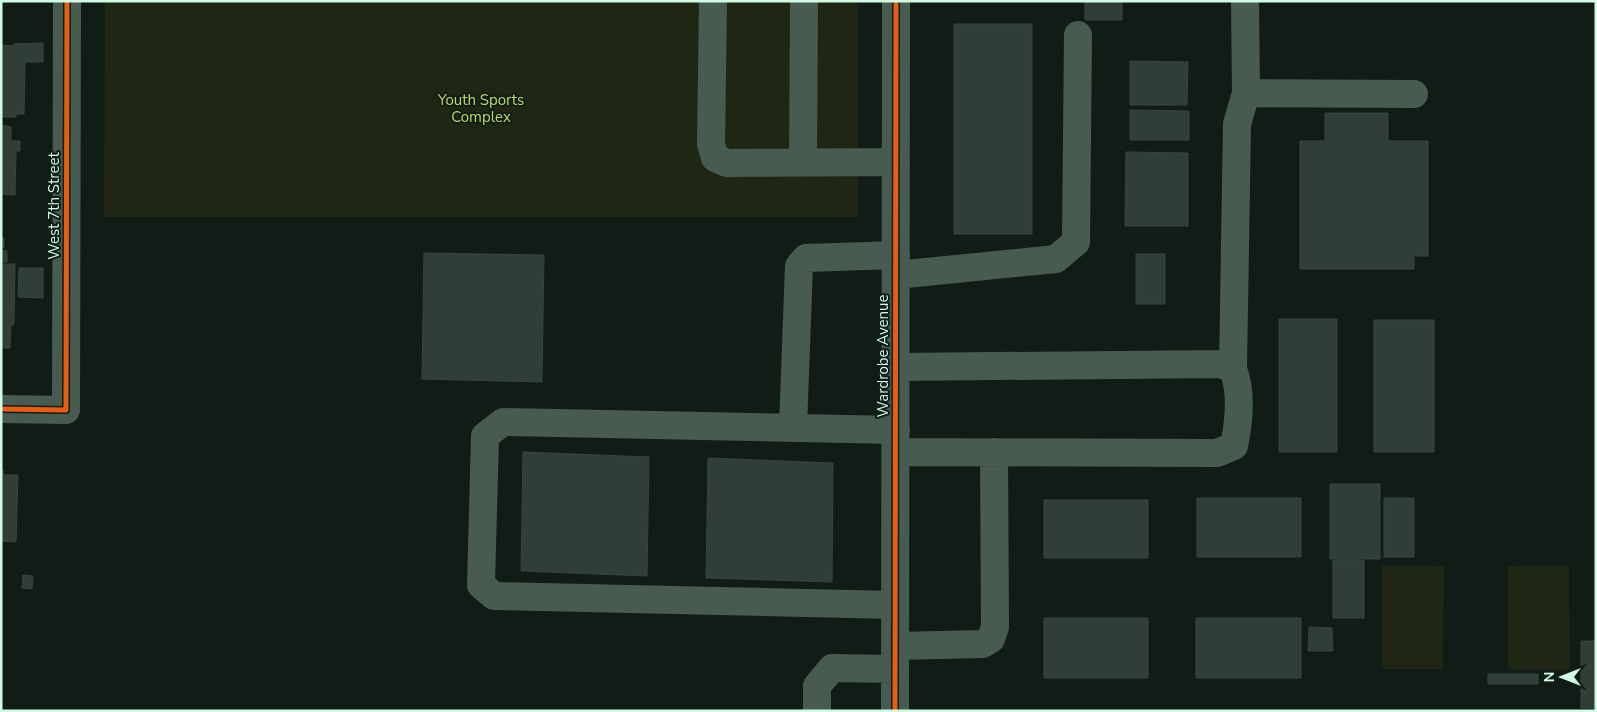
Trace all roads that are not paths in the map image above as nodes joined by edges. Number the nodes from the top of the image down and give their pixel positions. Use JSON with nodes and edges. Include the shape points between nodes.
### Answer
{"nodes":[{"id":1,"x":67,"y":1,"type":"edge"},
{"id":2,"x":713,"y":1,"type":"edge"},
{"id":3,"x":804,"y":1,"type":"edge"},
{"id":4,"x":896,"y":1,"type":"edge"},
{"id":5,"x":1244,"y":1,"type":"edge"},
{"id":6,"x":1078,"y":35,"type":"dead end"},
{"id":7,"x":1246,"y":93,"type":"junction"},
{"id":8,"x":1414,"y":94,"type":"dead end"},
{"id":9,"x":803,"y":162,"type":"junction"},
{"id":10,"x":896,"y":162,"type":"junction"},
{"id":11,"x":896,"y":265,"type":"junction"},
{"id":12,"x":896,"y":367,"type":"junction"},
{"id":13,"x":1233,"y":369,"type":"junction"},
{"id":14,"x":1,"y":409,"type":"edge"},
{"id":15,"x":793,"y":427,"type":"junction"},
{"id":16,"x":896,"y":441,"type":"junction"},
{"id":17,"x":994,"y":452,"type":"junction"},
{"id":18,"x":895,"y":605,"type":"junction"},
{"id":19,"x":895,"y":657,"type":"junction"},
{"id":20,"x":817,"y":711,"type":"edge"},
{"id":21,"x":895,"y":711,"type":"edge"}],
"edges":[{"from":1,"to":14,"type":"street","name":"West 7th Street","via":[[66,410]]},
{"from":2,"to":9,"type":"street","via":[[711,144],[715,158],[727,163]]},
{"from":3,"to":9,"type":"street"},
{"from":4,"to":10,"type":"street","name":"Wardrobe Avenue"},
{"from":5,"to":7,"type":"street"},
{"from":6,"to":11,"type":"street","via":[[1076,242],[1056,259]]},
{"from":7,"to":8,"type":"street"},
{"from":7,"to":13,"type":"street","via":[[1237,124]]},
{"from":9,"to":10,"type":"street"},
{"from":10,"to":11,"type":"street","name":"Wardrobe Avenue"},
{"from":11,"to":12,"type":"street","name":"Wardrobe Avenue"},
{"from":11,"to":15,"type":"street","via":[[806,258],[799,266]]},
{"from":12,"to":13,"type":"street","via":[[1221,364]]},
{"from":12,"to":16,"type":"street","name":"Wardrobe Avenue"},
{"from":13,"to":17,"type":"street","via":[[1238,381],[1238,428],[1234,446],[1217,453]]},
{"from":15,"to":16,"type":"street"},
{"from":15,"to":18,"type":"street","via":[[503,422],[485,436],[480,585],[494,596]]},
{"from":16,"to":17,"type":"street"},
{"from":16,"to":18,"type":"street","name":"Wardrobe Avenue"},
{"from":17,"to":19,"type":"street","via":[[994,627],[991,639],[983,644]]},
{"from":18,"to":19,"type":"street","name":"Wardrobe Avenue"},
{"from":19,"to":20,"type":"street","via":[[832,668],[817,686]]},
{"from":19,"to":21,"type":"street","name":"Wardrobe Avenue"}]}
